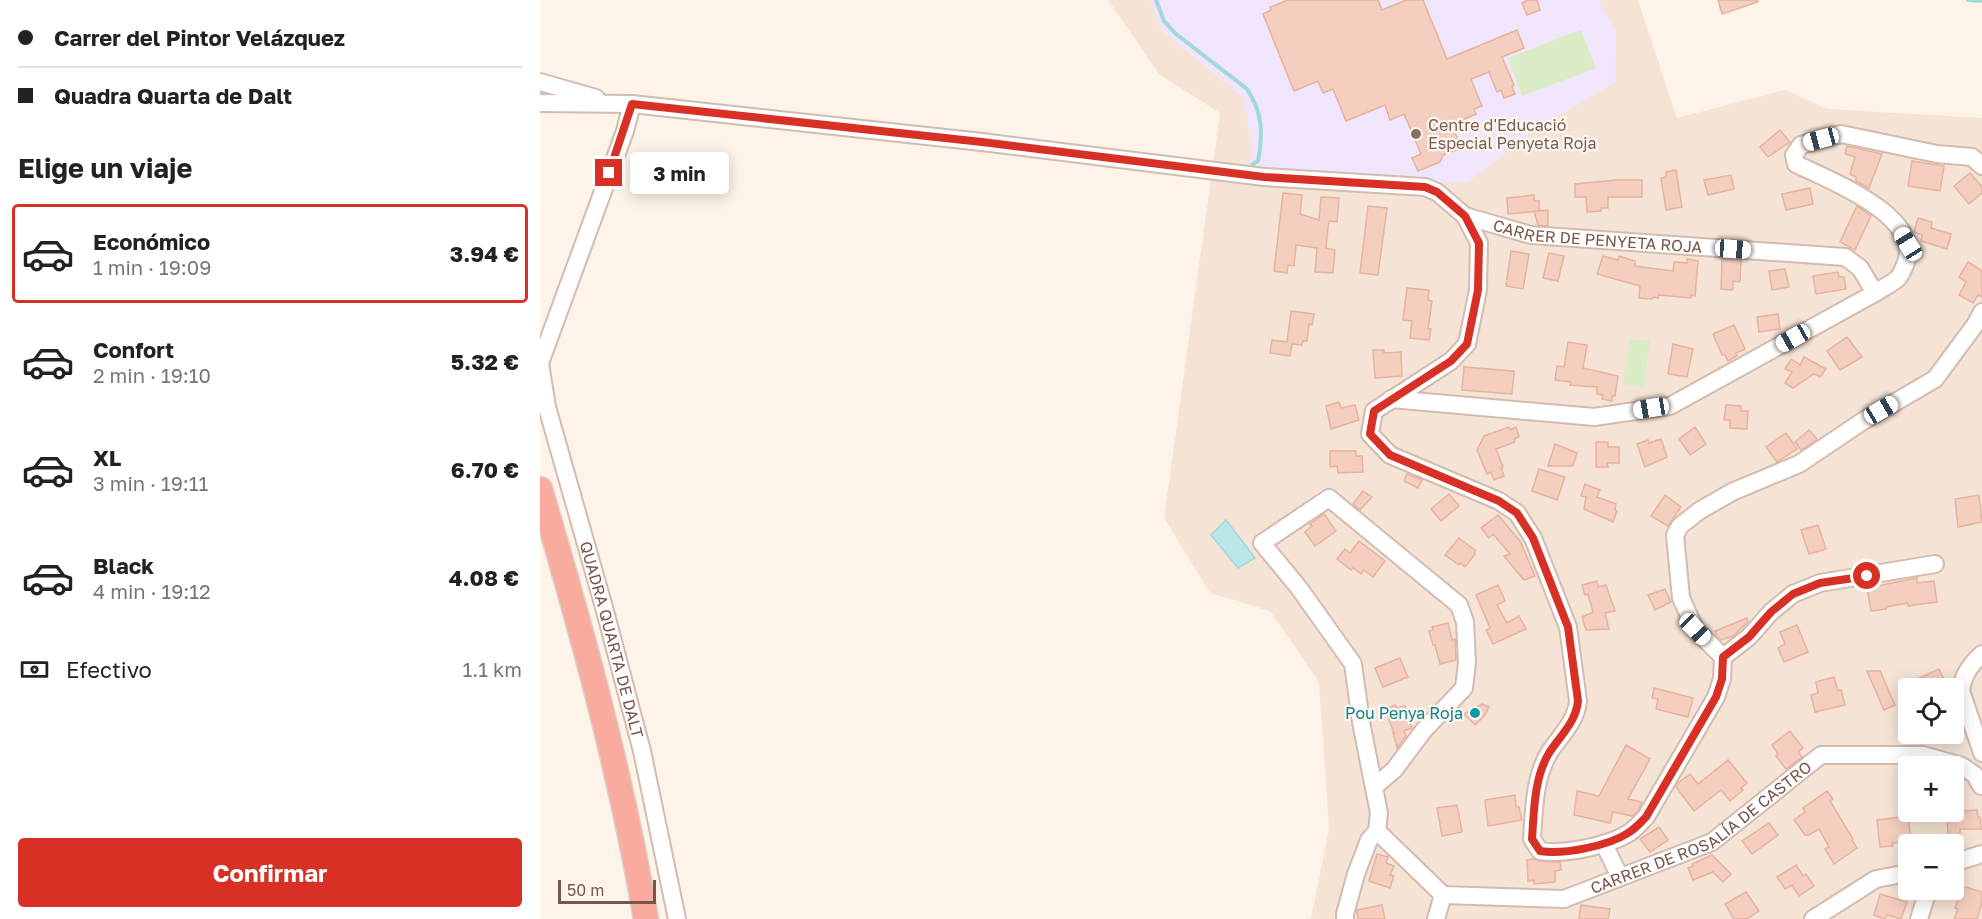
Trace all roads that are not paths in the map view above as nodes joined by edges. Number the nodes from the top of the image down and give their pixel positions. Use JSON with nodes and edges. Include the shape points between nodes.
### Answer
{"nodes":[{"id":1,"x":540,"y":82,"type":"edge"},
{"id":2,"x":540,"y":103,"type":"edge"},
{"id":3,"x":626,"y":105,"type":"junction"},
{"id":4,"x":1982,"y":166,"type":"edge"},
{"id":5,"x":1465,"y":216,"type":"junction"},
{"id":6,"x":1875,"y":293,"type":"junction"},
{"id":7,"x":1982,"y":312,"type":"edge"},
{"id":8,"x":540,"y":363,"type":"edge"},
{"id":9,"x":1391,"y":399,"type":"junction"},
{"id":10,"x":540,"y":489,"type":"edge"},
{"id":11,"x":1935,"y":564,"type":"dead end"},
{"id":12,"x":1982,"y":654,"type":"edge"},
{"id":13,"x":1723,"y":657,"type":"junction"},
{"id":14,"x":1982,"y":753,"type":"edge"},
{"id":15,"x":1982,"y":786,"type":"edge"},
{"id":16,"x":1374,"y":787,"type":"junction"},
{"id":17,"x":1377,"y":831,"type":"junction"},
{"id":18,"x":1604,"y":844,"type":"junction"},
{"id":19,"x":1982,"y":854,"type":"edge"},
{"id":20,"x":1964,"y":860,"type":"edge"},
{"id":21,"x":1898,"y":875,"type":"edge"},
{"id":22,"x":1620,"y":878,"type":"junction"},
{"id":23,"x":1443,"y":895,"type":"junction"},
{"id":24,"x":1925,"y":900,"type":"edge"},
{"id":25,"x":646,"y":919,"type":"edge"},
{"id":26,"x":677,"y":919,"type":"edge"},
{"id":27,"x":1345,"y":919,"type":"edge"},
{"id":28,"x":1436,"y":919,"type":"edge"},
{"id":29,"x":1813,"y":919,"type":"edge"},
{"id":30,"x":1919,"y":919,"type":"edge"}],
"edges":[{"from":1,"to":3,"type":"street"},
{"from":2,"to":3,"type":"street"},
{"from":3,"to":5,"type":"street","via":[[982,142],[1264,177],[1425,187]]},
{"from":3,"to":8,"type":"street","name":"QUADRA QUARTA DE DALT","via":[[625,131]]},
{"from":4,"to":6,"type":"street","via":[[1972,157],[1937,154],[1841,134],[1801,145],[1794,155],[1796,164],[1869,200],[1894,221],[1908,244],[1908,257],[1899,277]]},
{"from":5,"to":6,"type":"street","name":"CARRER DE PENYETA ROJA","via":[[1531,235],[1845,257],[1860,268]]},
{"from":5,"to":9,"type":"street","via":[[1479,243],[1478,290],[1467,344],[1451,361]]},
{"from":6,"to":9,"type":"street","via":[[1670,406],[1594,417]]},
{"from":7,"to":13,"type":"street","via":[[1935,379],[1799,464],[1732,492],[1680,526],[1675,535],[1681,598],[1695,629]]},
{"from":8,"to":26,"type":"street","name":"QUADRA QUARTA DE DALT","via":[[547,407],[642,751]]},
{"from":9,"to":18,"type":"street","via":[[1374,411],[1370,434],[1390,455],[1499,501],[1517,513],[1533,538],[1568,627],[1578,701],[1577,711],[1542,768],[1532,839],[1540,851],[1552,853]]},
{"from":10,"to":25,"type":"highway","via":[[606,727]]},
{"from":11,"to":13,"type":"street","via":[[1820,583],[1793,594]]},
{"from":12,"to":14,"type":"street","via":[[1962,680],[1962,691]]},
{"from":13,"to":18,"type":"street","via":[[1716,697],[1646,817],[1628,834]]},
{"from":15,"to":22,"type":"street","name":"CARRER DE ROSALÍA DE CASTRO","via":[[1962,766],[1923,754],[1821,755],[1712,842]]},
{"from":16,"to":16,"type":"street","via":[[1394,770],[1424,730],[1464,688],[1465,622],[1458,605],[1329,498],[1262,543],[1353,664]]},
{"from":16,"to":17,"type":"street","via":[[1379,813]]},
{"from":17,"to":23,"type":"street"},
{"from":17,"to":27,"type":"street","via":[[1369,840],[1356,874]]},
{"from":18,"to":22,"type":"street"},
{"from":19,"to":20,"type":"street"},
{"from":21,"to":29,"type":"street","via":[[1876,879]]},
{"from":22,"to":23,"type":"street","name":"CARRER DE ROSALÍA DE CASTRO","via":[[1564,899]]},
{"from":23,"to":28,"type":"street"},
{"from":24,"to":30,"type":"street"}]}
